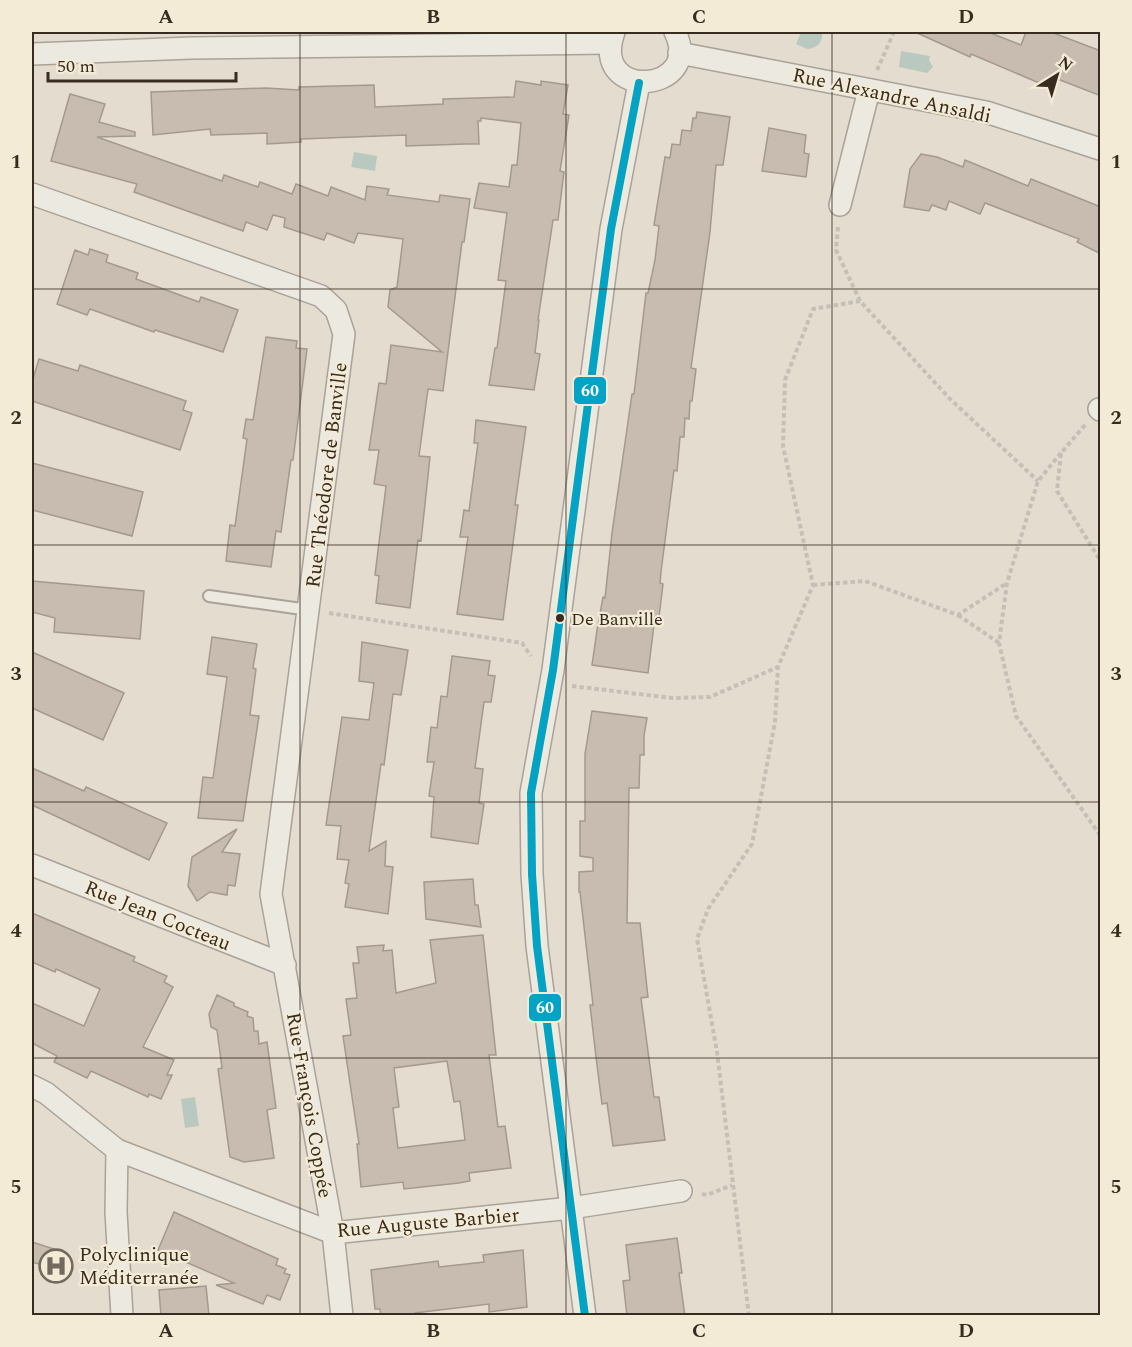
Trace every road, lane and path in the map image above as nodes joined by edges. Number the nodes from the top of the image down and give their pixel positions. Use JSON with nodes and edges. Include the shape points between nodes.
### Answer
{"nodes":[{"id":1,"x":675,"y":32,"type":"edge"},
{"id":2,"x":894,"y":32,"type":"edge"},
{"id":3,"x":612,"y":37,"type":"edge"},
{"id":4,"x":680,"y":53,"type":"junction"},
{"id":5,"x":32,"y":54,"type":"edge"},
{"id":6,"x":639,"y":83,"type":"junction"},
{"id":7,"x":869,"y":90,"type":"junction"},
{"id":8,"x":1101,"y":149,"type":"edge"},
{"id":9,"x":32,"y":194,"type":"edge"},
{"id":10,"x":840,"y":205,"type":"joint"},
{"id":11,"x":860,"y":301,"type":"junction"},
{"id":12,"x":1100,"y":409,"type":"edge"},
{"id":13,"x":1061,"y":453,"type":"junction"},
{"id":14,"x":1038,"y":481,"type":"junction"},
{"id":15,"x":1101,"y":560,"type":"edge"},
{"id":16,"x":1007,"y":583,"type":"junction"},
{"id":17,"x":813,"y":585,"type":"junction"},
{"id":18,"x":209,"y":596,"type":"dead end"},
{"id":19,"x":309,"y":610,"type":"junction"},
{"id":20,"x":958,"y":615,"type":"junction"},
{"id":21,"x":999,"y":643,"type":"junction"},
{"id":22,"x":778,"y":667,"type":"junction"},
{"id":23,"x":551,"y":684,"type":"junction"},
{"id":24,"x":1101,"y":835,"type":"edge"},
{"id":25,"x":32,"y":865,"type":"edge"},
{"id":26,"x":285,"y":965,"type":"junction"},
{"id":27,"x":32,"y":1086,"type":"edge"},
{"id":28,"x":117,"y":1150,"type":"junction"},
{"id":29,"x":732,"y":1185,"type":"junction"},
{"id":30,"x":681,"y":1191,"type":"joint"},
{"id":31,"x":571,"y":1208,"type":"junction"},
{"id":32,"x":333,"y":1233,"type":"junction"},
{"id":33,"x":122,"y":1316,"type":"edge"},
{"id":34,"x":342,"y":1316,"type":"edge"},
{"id":35,"x":585,"y":1316,"type":"edge"},
{"id":36,"x":749,"y":1316,"type":"edge"}],
"edges":[{"from":1,"to":4,"type":"street"},
{"from":2,"to":7,"type":"path"},
{"from":3,"to":5,"type":"street"},
{"from":3,"to":6,"type":"street","via":[[610,56],[616,69]]},
{"from":4,"to":6,"type":"street","via":[[666,76]]},
{"from":4,"to":7,"type":"street","name":"Rue Alexandre Ansaldi"},
{"from":6,"to":23,"type":"street","via":[[611,229]]},
{"from":7,"to":8,"type":"street","name":"Rue Alexandre Ansaldi","via":[[986,112]]},
{"from":7,"to":10,"type":"street"},
{"from":9,"to":19,"type":"street","name":"Rue Théodore de Banville","via":[[321,296],[336,310],[344,334]]},
{"from":10,"to":11,"type":"path","via":[[836,250]]},
{"from":11,"to":14,"type":"path","via":[[950,399]]},
{"from":11,"to":17,"type":"path","via":[[813,309],[785,380],[783,446]]},
{"from":12,"to":13,"type":"path"},
{"from":13,"to":14,"type":"path"},
{"from":13,"to":15,"type":"path","via":[[1057,491]]},
{"from":14,"to":16,"type":"path"},
{"from":16,"to":20,"type":"path"},
{"from":16,"to":21,"type":"path"},
{"from":17,"to":20,"type":"path","via":[[865,581]]},
{"from":17,"to":22,"type":"path"},
{"from":18,"to":19,"type":"lane"},
{"from":19,"to":23,"type":"path","via":[[522,643]]},
{"from":19,"to":26,"type":"street","name":"Rue Théodore de Banville","via":[[271,894]]},
{"from":20,"to":21,"type":"path"},
{"from":21,"to":24,"type":"path","via":[[1016,716]]},
{"from":22,"to":23,"type":"path","via":[[710,697],[672,698]]},
{"from":22,"to":29,"type":"path","via":[[775,722],[752,844],[708,909],[697,939],[717,1052]]},
{"from":23,"to":31,"type":"street","via":[[531,793],[532,874],[537,946]]},
{"from":25,"to":26,"type":"street","name":"Rue Jean Cocteau"},
{"from":26,"to":32,"type":"street","name":"Rue François Coppée"},
{"from":27,"to":28,"type":"street"},
{"from":28,"to":32,"type":"street","name":"Rue Auguste Barbier"},
{"from":28,"to":33,"type":"street"},
{"from":29,"to":30,"type":"path","via":[[707,1195]]},
{"from":29,"to":36,"type":"path"},
{"from":30,"to":31,"type":"street","name":"Rue Auguste Barbier"},
{"from":31,"to":32,"type":"street","name":"Rue Auguste Barbier"},
{"from":31,"to":35,"type":"street"},
{"from":32,"to":34,"type":"street","name":"Rue François Coppée"}]}
